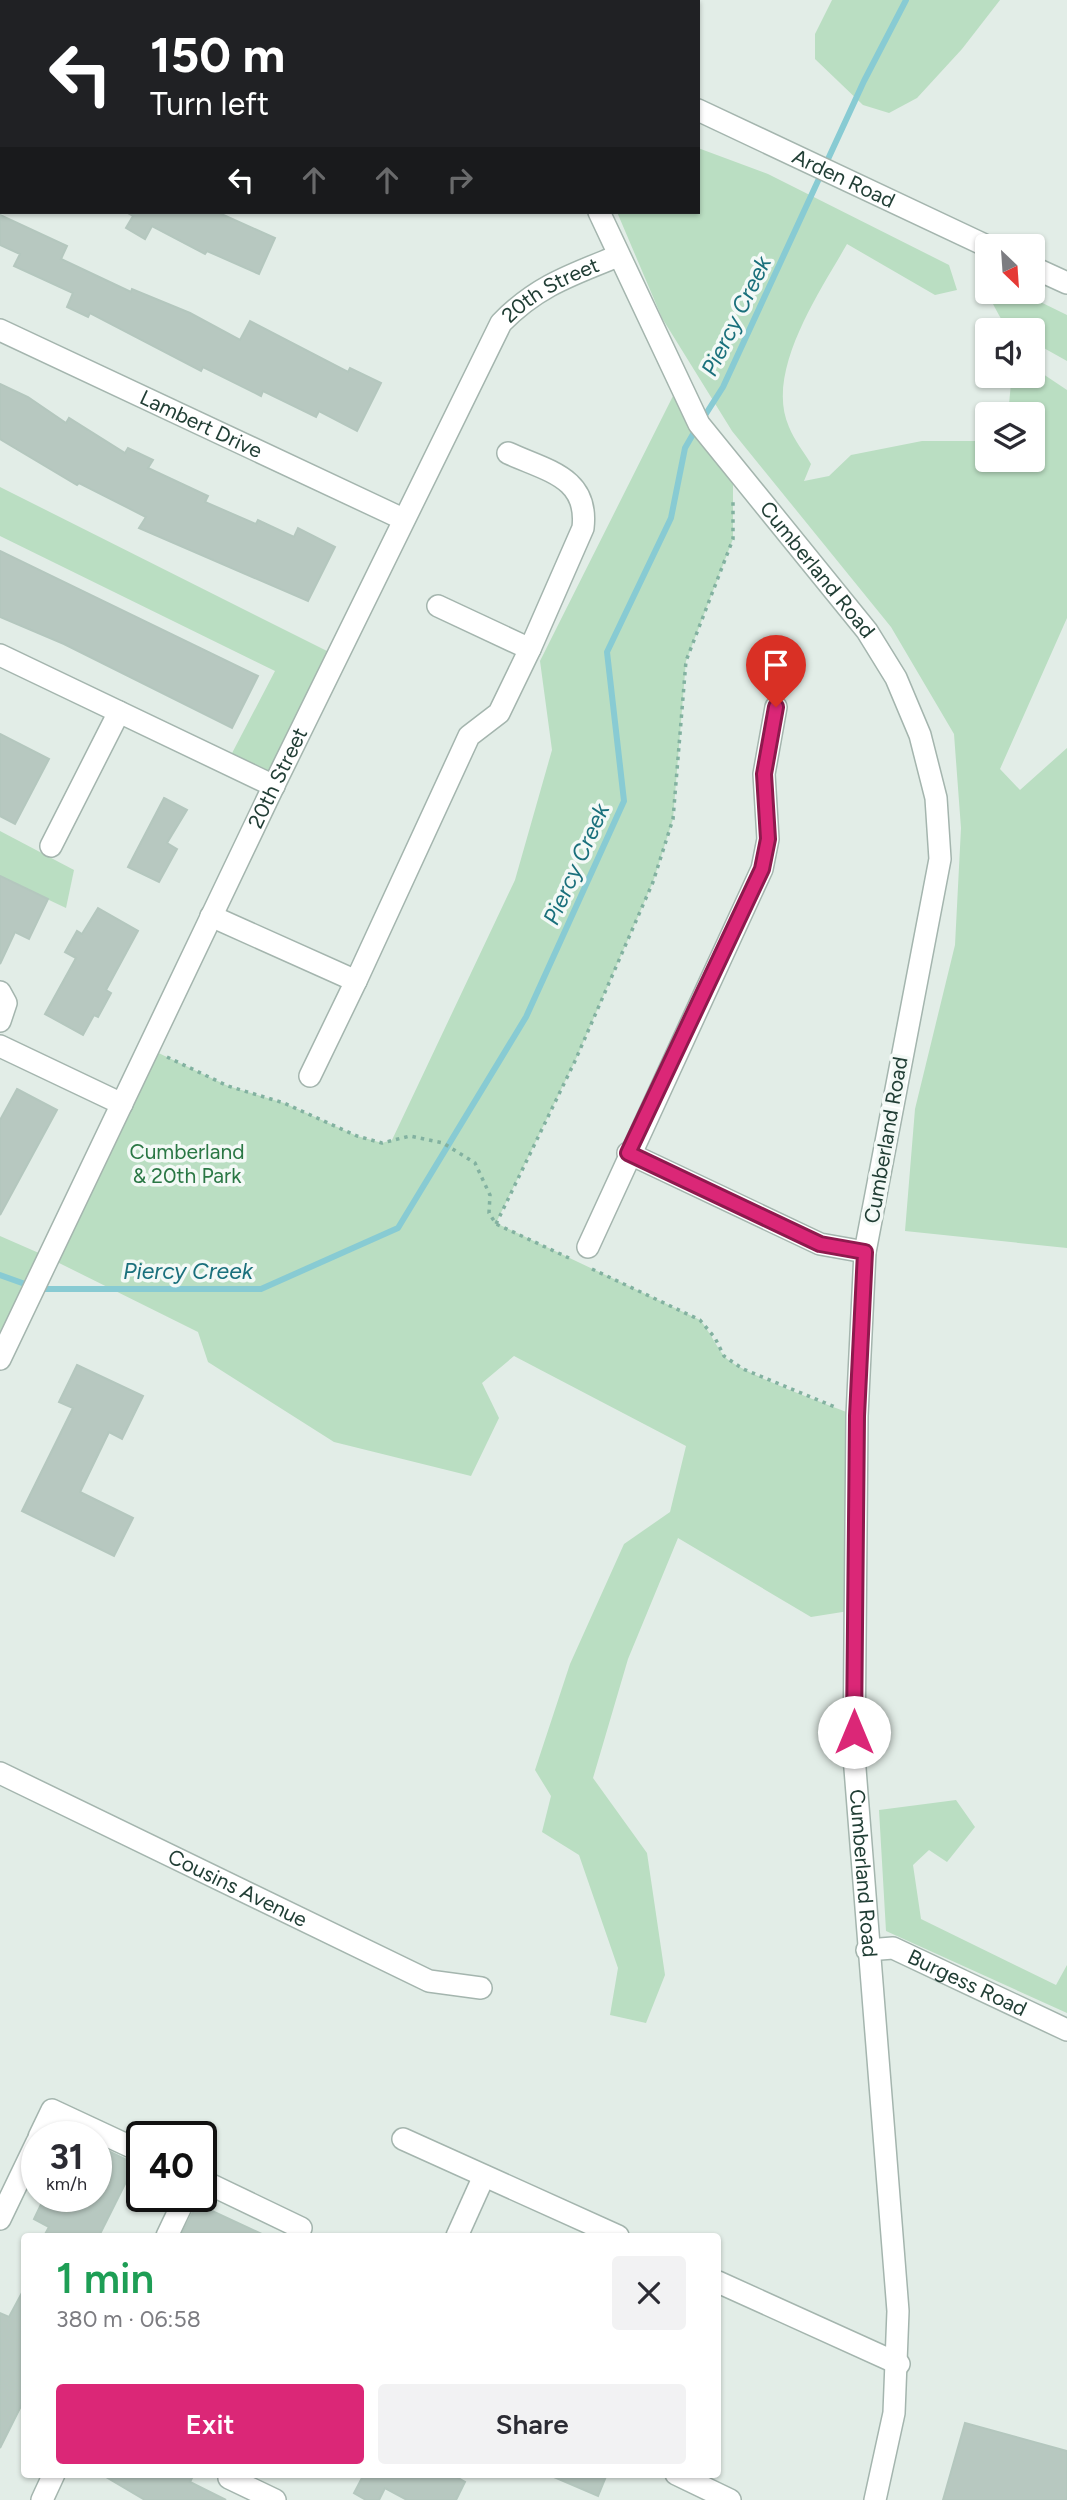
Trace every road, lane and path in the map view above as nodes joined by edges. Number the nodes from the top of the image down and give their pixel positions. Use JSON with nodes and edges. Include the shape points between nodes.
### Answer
{"nodes":[{"id":1,"x":700,"y":111,"type":"edge"},
{"id":2,"x":600,"y":214,"type":"edge"},
{"id":3,"x":975,"y":240,"type":"edge"},
{"id":4,"x":618,"y":256,"type":"junction"},
{"id":5,"x":1045,"y":273,"type":"edge"},
{"id":6,"x":1067,"y":283,"type":"edge"},
{"id":7,"x":0,"y":330,"type":"edge"},
{"id":8,"x":509,"y":453,"type":"dead end"},
{"id":9,"x":733,"y":469,"type":"junction"},
{"id":10,"x":403,"y":519,"type":"junction"},
{"id":11,"x":438,"y":606,"type":"dead end"},
{"id":12,"x":530,"y":649,"type":"junction"},
{"id":13,"x":0,"y":654,"type":"edge"},
{"id":14,"x":776,"y":707,"type":"dead end"},
{"id":15,"x":119,"y":712,"type":"junction"},
{"id":16,"x":274,"y":786,"type":"junction"},
{"id":17,"x":51,"y":846,"type":"dead end"},
{"id":18,"x":211,"y":916,"type":"junction"},
{"id":19,"x":356,"y":981,"type":"junction"},
{"id":20,"x":0,"y":992,"type":"edge"},
{"id":21,"x":0,"y":1021,"type":"edge"},
{"id":22,"x":0,"y":1046,"type":"edge"},
{"id":23,"x":148,"y":1048,"type":"junction"},
{"id":24,"x":310,"y":1076,"type":"dead end"},
{"id":25,"x":121,"y":1104,"type":"junction"},
{"id":26,"x":628,"y":1153,"type":"junction"},
{"id":27,"x":496,"y":1224,"type":"junction"},
{"id":28,"x":588,"y":1247,"type":"dead end"},
{"id":29,"x":865,"y":1252,"type":"junction"},
{"id":30,"x":0,"y":1359,"type":"edge"},
{"id":31,"x":857,"y":1416,"type":"junction"},
{"id":32,"x":0,"y":1773,"type":"edge"},
{"id":33,"x":867,"y":1951,"type":"junction"},
{"id":34,"x":481,"y":1988,"type":"dead end"},
{"id":35,"x":1067,"y":2030,"type":"edge"},
{"id":36,"x":47,"y":2121,"type":"edge"},
{"id":37,"x":76,"y":2121,"type":"edge"},
{"id":38,"x":402,"y":2139,"type":"dead end"},
{"id":39,"x":21,"y":2175,"type":"edge"},
{"id":40,"x":484,"y":2176,"type":"junction"},
{"id":41,"x":217,"y":2188,"type":"edge"},
{"id":42,"x":178,"y":2212,"type":"edge"},
{"id":43,"x":0,"y":2219,"type":"edge"},
{"id":44,"x":301,"y":2228,"type":"dead end"},
{"id":45,"x":168,"y":2233,"type":"edge"},
{"id":46,"x":458,"y":2233,"type":"edge"},
{"id":47,"x":611,"y":2233,"type":"edge"},
{"id":48,"x":721,"y":2283,"type":"edge"},
{"id":49,"x":898,"y":2364,"type":"junction"},
{"id":50,"x":52,"y":2478,"type":"edge"},
{"id":51,"x":229,"y":2478,"type":"dead end"},
{"id":52,"x":684,"y":2478,"type":"edge"},
{"id":53,"x":42,"y":2500,"type":"edge"},
{"id":54,"x":275,"y":2500,"type":"edge"},
{"id":55,"x":730,"y":2500,"type":"edge"},
{"id":56,"x":875,"y":2500,"type":"edge"}],
"edges":[{"from":1,"to":3,"type":"street","name":"Arden Road"},
{"from":2,"to":4,"type":"street","name":"Cumberland Road"},
{"from":4,"to":9,"type":"street","name":"Cumberland Road","via":[[699,424]]},
{"from":4,"to":10,"type":"street","name":"20th Street","via":[[548,284],[501,323]]},
{"from":5,"to":6,"type":"street"},
{"from":7,"to":10,"type":"street","name":"Lambert Drive"},
{"from":8,"to":12,"type":"street","via":[[570,482],[585,510],[583,528]]},
{"from":9,"to":27,"type":"path","via":[[733,539],[686,661],[673,819],[653,882],[575,1061]]},
{"from":9,"to":29,"type":"street","name":"Cumberland Road","via":[[867,631],[896,678],[920,735],[936,798],[940,859]]},
{"from":10,"to":16,"type":"street","name":"20th Street"},
{"from":11,"to":12,"type":"street"},
{"from":12,"to":19,"type":"street","via":[[499,713],[469,736]]},
{"from":13,"to":15,"type":"street"},
{"from":14,"to":26,"type":"street","via":[[764,774],[768,839],[762,869]]},
{"from":15,"to":16,"type":"street"},
{"from":15,"to":17,"type":"street"},
{"from":16,"to":18,"type":"street","name":"20th Street"},
{"from":18,"to":19,"type":"street"},
{"from":18,"to":23,"type":"street","name":"20th Street"},
{"from":19,"to":24,"type":"street"},
{"from":20,"to":21,"type":"street","via":[[6,1003]]},
{"from":22,"to":25,"type":"street"},
{"from":23,"to":25,"type":"street","name":"20th Street"},
{"from":23,"to":27,"type":"path","via":[[229,1086],[284,1102],[357,1136],[382,1143],[410,1136],[443,1143],[475,1163],[490,1195],[489,1213]]},
{"from":25,"to":30,"type":"street","name":"20th Street"},
{"from":26,"to":28,"type":"street"},
{"from":26,"to":29,"type":"street","via":[[820,1244]]},
{"from":27,"to":31,"type":"path","via":[[700,1320],[724,1356],[743,1368]]},
{"from":29,"to":31,"type":"street","name":"Cumberland Road"},
{"from":31,"to":33,"type":"street","name":"Cumberland Road","via":[[854,1756]]},
{"from":32,"to":34,"type":"street","name":"Cousins Avenue","via":[[429,1981]]},
{"from":33,"to":35,"type":"street","name":"Burgess Road","via":[[893,1948]]},
{"from":33,"to":49,"type":"street","name":"Cumberland Road","via":[[898,2311]]},
{"from":36,"to":37,"type":"street","via":[[52,2110]]},
{"from":38,"to":40,"type":"street"},
{"from":39,"to":43,"type":"street"},
{"from":40,"to":46,"type":"street"},
{"from":40,"to":47,"type":"street"},
{"from":41,"to":44,"type":"street"},
{"from":42,"to":45,"type":"street"},
{"from":48,"to":49,"type":"street"},
{"from":49,"to":56,"type":"street","name":"Cumberland Road","via":[[894,2413]]},
{"from":50,"to":53,"type":"street"},
{"from":51,"to":54,"type":"street"},
{"from":52,"to":55,"type":"street"}]}
